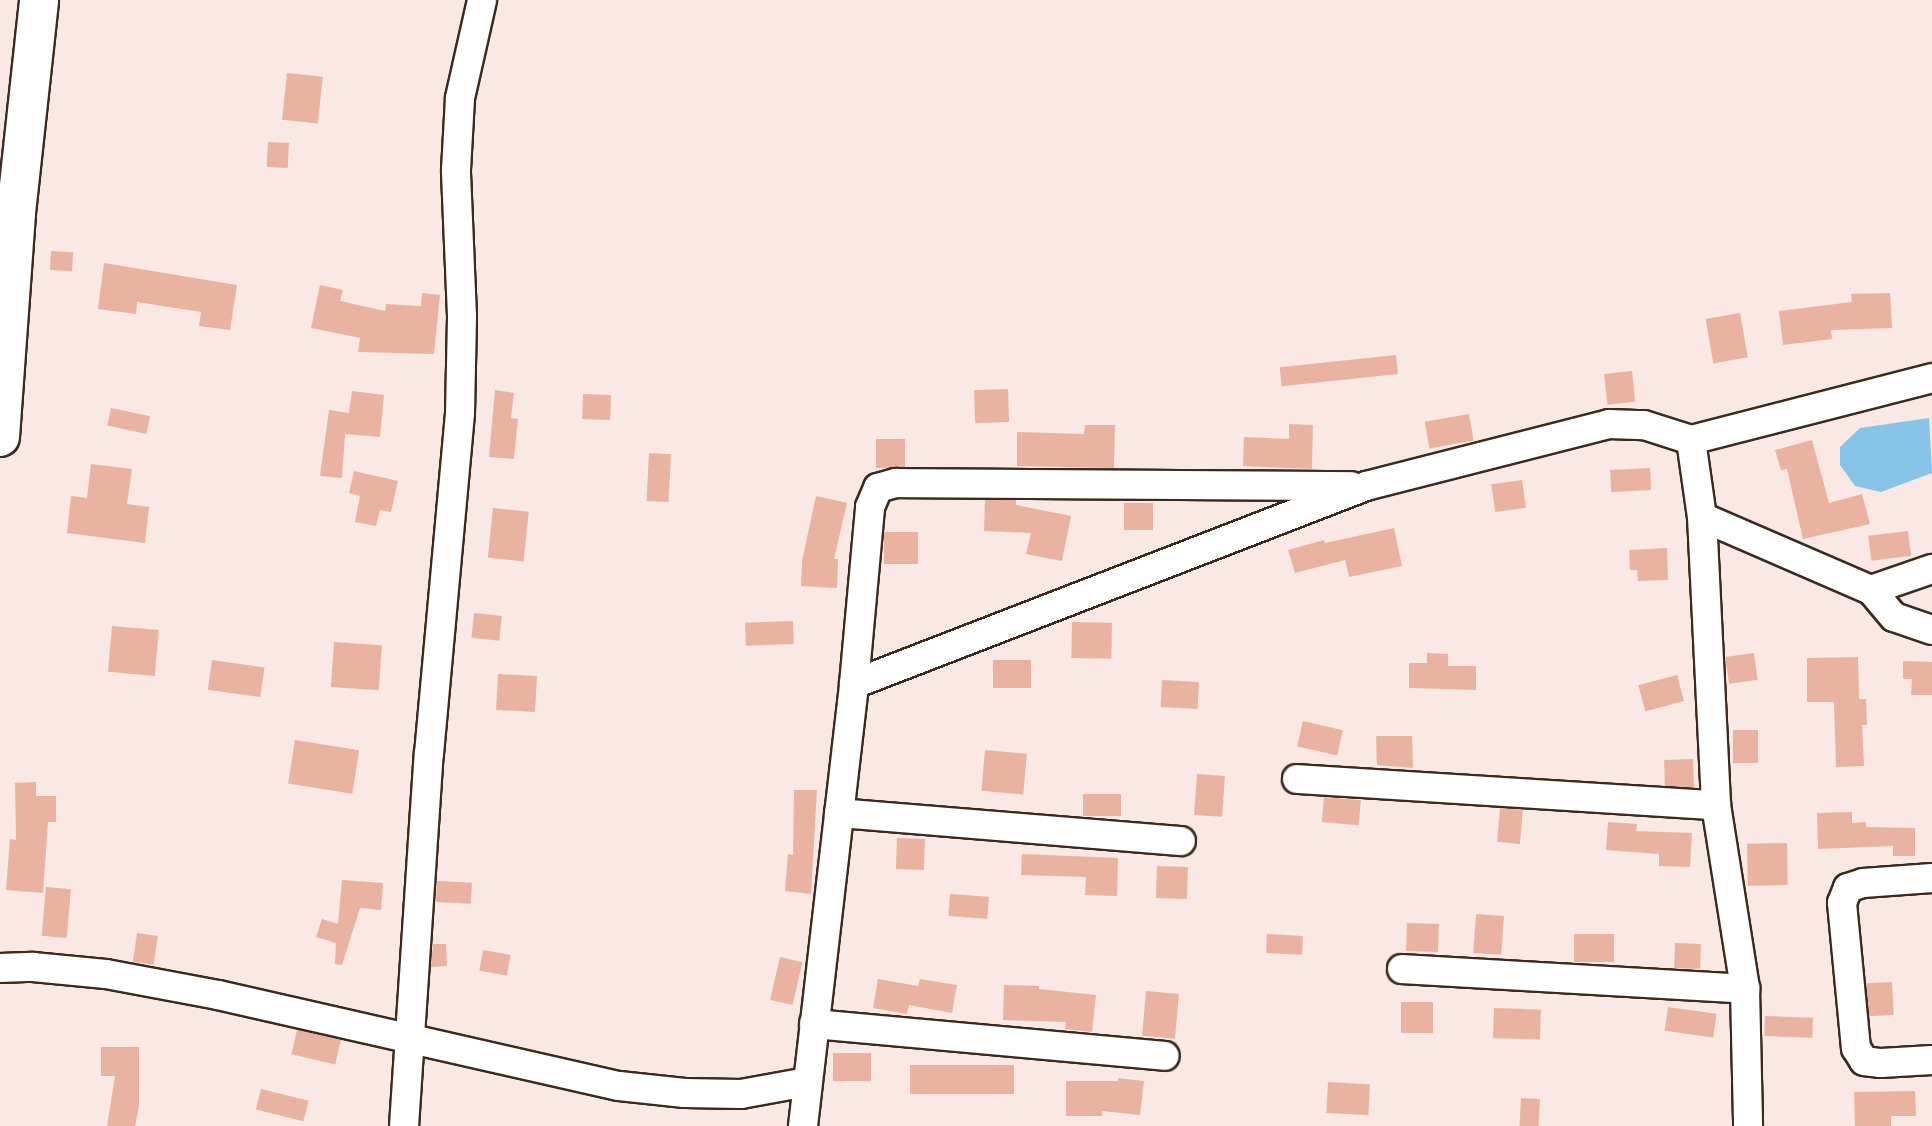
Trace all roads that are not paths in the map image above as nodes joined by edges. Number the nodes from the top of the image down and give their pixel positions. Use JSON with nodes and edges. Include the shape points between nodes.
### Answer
{"nodes":[{"id":1,"x":39,"y":0,"type":"edge"},
{"id":2,"x":482,"y":0,"type":"edge"},
{"id":3,"x":1932,"y":378,"type":"edge"},
{"id":4,"x":0,"y":437,"type":"edge"},
{"id":5,"x":1691,"y":440,"type":"junction"},
{"id":6,"x":1367,"y":486,"type":"junction"},
{"id":7,"x":1702,"y":517,"type":"junction"},
{"id":8,"x":1932,"y":569,"type":"edge"},
{"id":9,"x":1871,"y":590,"type":"junction"},
{"id":10,"x":1932,"y":630,"type":"edge"},
{"id":11,"x":854,"y":684,"type":"junction"},
{"id":12,"x":1297,"y":779,"type":"dead end"},
{"id":13,"x":1716,"y":805,"type":"junction"},
{"id":14,"x":839,"y":813,"type":"junction"},
{"id":15,"x":1181,"y":841,"type":"dead end"},
{"id":16,"x":1932,"y":878,"type":"edge"},
{"id":17,"x":0,"y":968,"type":"edge"},
{"id":18,"x":1402,"y":970,"type":"dead end"},
{"id":19,"x":1745,"y":989,"type":"junction"},
{"id":20,"x":814,"y":1024,"type":"junction"},
{"id":21,"x":411,"y":1041,"type":"junction"},
{"id":22,"x":1165,"y":1056,"type":"dead end"},
{"id":23,"x":1932,"y":1060,"type":"edge"},
{"id":24,"x":807,"y":1083,"type":"junction"},
{"id":25,"x":404,"y":1126,"type":"edge"},
{"id":26,"x":803,"y":1126,"type":"edge"},
{"id":27,"x":1748,"y":1126,"type":"edge"}],
"edges":[{"from":1,"to":4,"type":"street","via":[[16,214]]},
{"from":2,"to":21,"type":"street","via":[[460,98],[456,170],[462,316],[460,413],[429,754]]},
{"from":3,"to":5,"type":"street"},
{"from":5,"to":6,"type":"street","via":[[1644,425],[1609,424]]},
{"from":5,"to":7,"type":"street"},
{"from":6,"to":11,"type":"street"},
{"from":6,"to":11,"type":"street","via":[[896,483],[878,488],[870,507]]},
{"from":7,"to":9,"type":"street"},
{"from":7,"to":13,"type":"street"},
{"from":8,"to":9,"type":"street"},
{"from":9,"to":10,"type":"street","via":[[1894,617]]},
{"from":11,"to":14,"type":"street"},
{"from":12,"to":13,"type":"street"},
{"from":13,"to":19,"type":"street"},
{"from":14,"to":15,"type":"street"},
{"from":14,"to":20,"type":"street"},
{"from":16,"to":23,"type":"street","via":[[1863,883],[1848,888],[1842,902],[1856,1048],[1864,1061]]},
{"from":17,"to":21,"type":"street","via":[[106,974],[218,995]]},
{"from":18,"to":19,"type":"street"},
{"from":19,"to":27,"type":"street"},
{"from":20,"to":22,"type":"street"},
{"from":20,"to":24,"type":"street"},
{"from":21,"to":24,"type":"street","via":[[619,1086],[685,1093],[741,1094]]},
{"from":21,"to":25,"type":"street"},
{"from":24,"to":26,"type":"street"}]}
